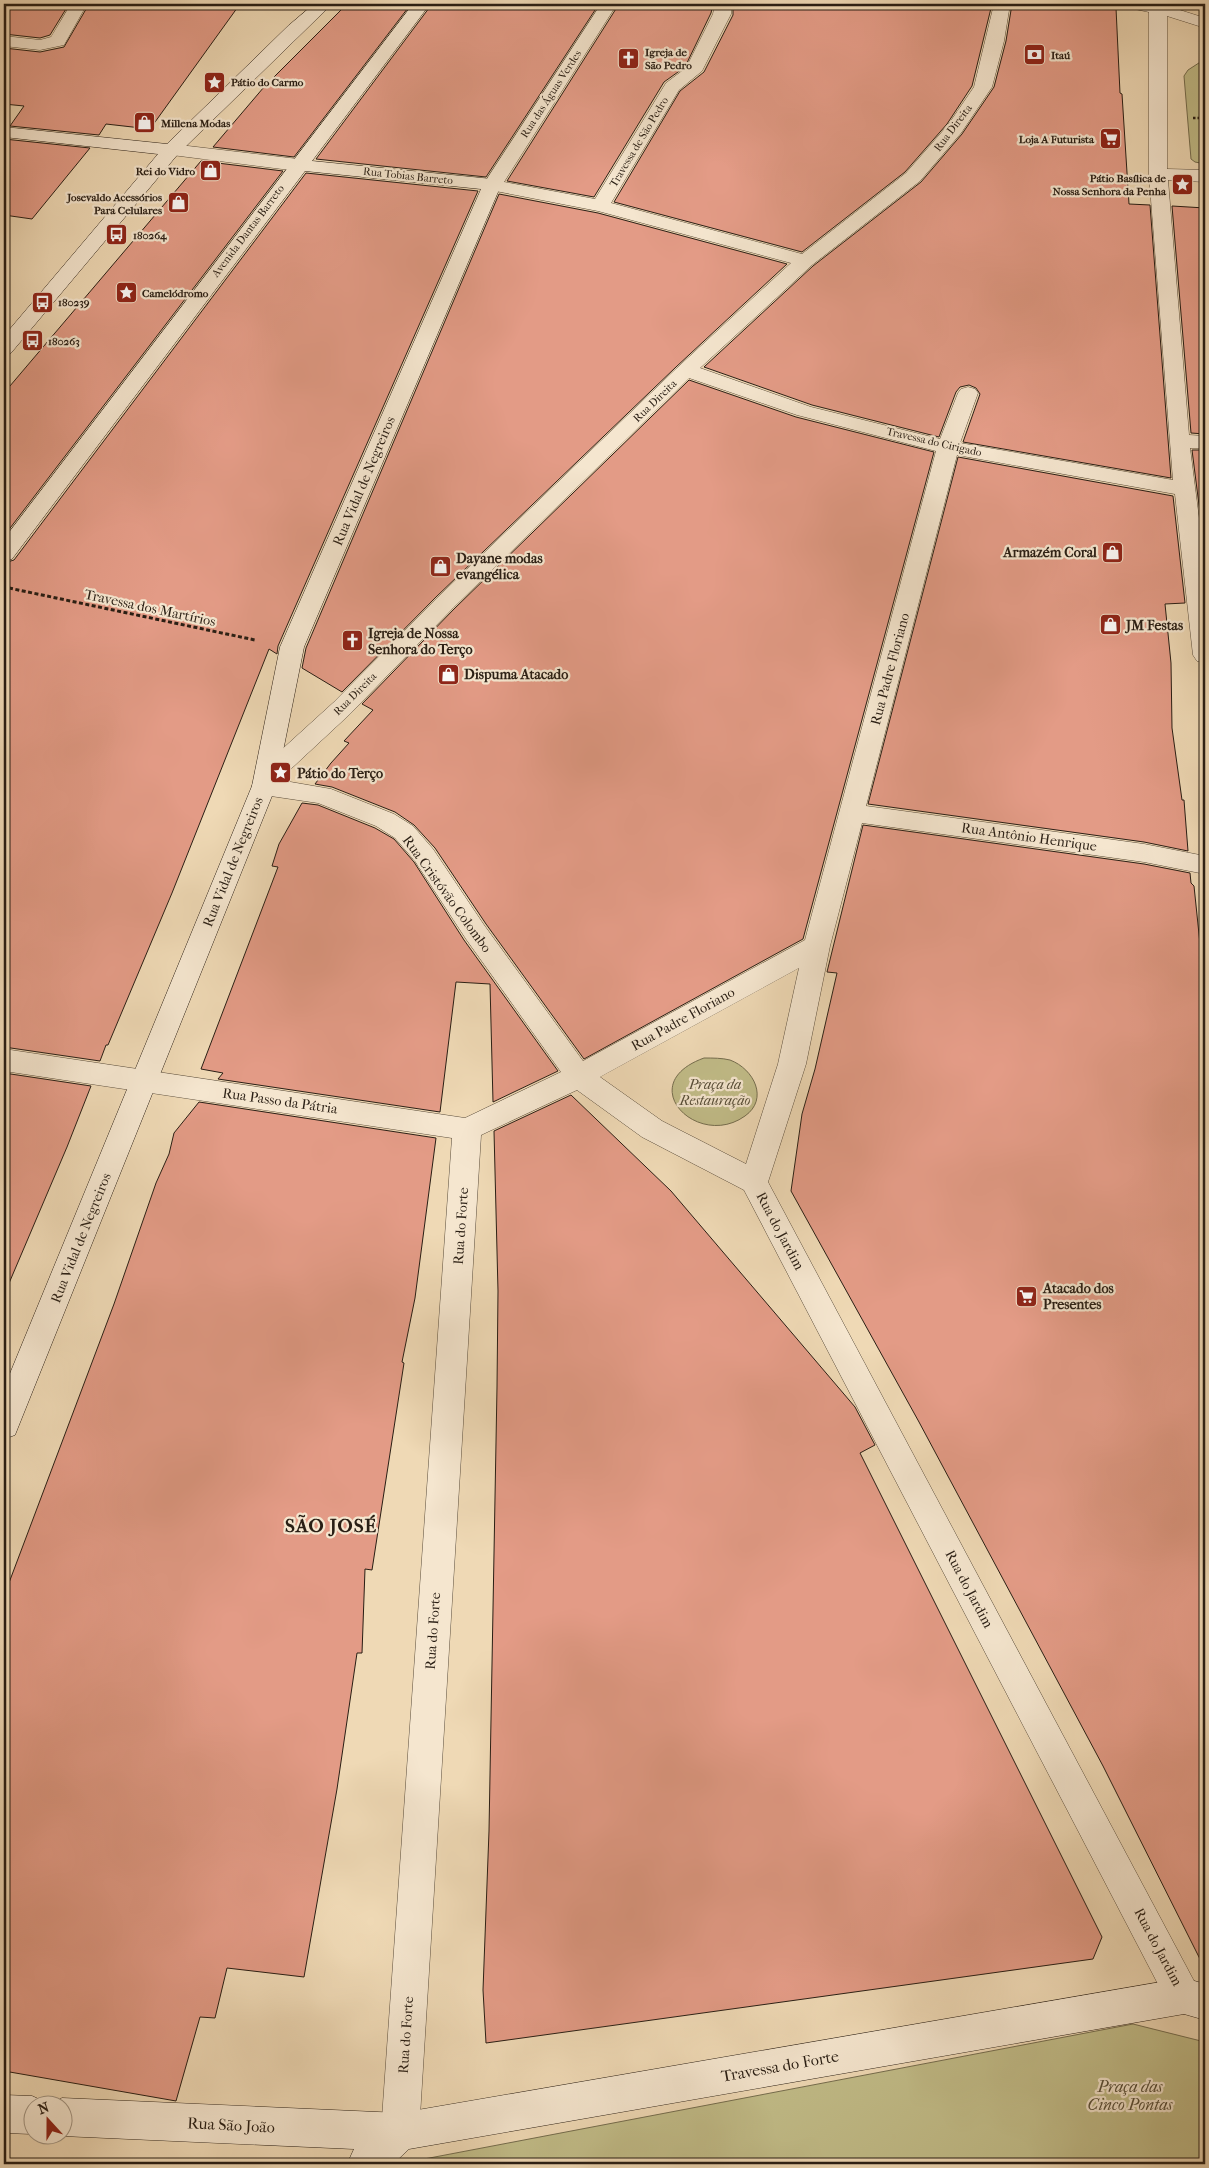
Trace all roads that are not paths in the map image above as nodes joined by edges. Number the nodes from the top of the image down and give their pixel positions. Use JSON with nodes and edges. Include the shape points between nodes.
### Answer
{"nodes":[{"id":1,"x":79,"y":4,"type":"edge"},
{"id":2,"x":324,"y":4,"type":"edge"},
{"id":3,"x":422,"y":4,"type":"edge"},
{"id":4,"x":609,"y":4,"type":"edge"},
{"id":5,"x":723,"y":4,"type":"edge"},
{"id":6,"x":1002,"y":4,"type":"edge"},
{"id":7,"x":1136,"y":4,"type":"edge"},
{"id":8,"x":1158,"y":8,"type":"junction"},
{"id":9,"x":1205,"y":23,"type":"edge"},
{"id":10,"x":4,"y":41,"type":"edge"},
{"id":11,"x":4,"y":132,"type":"edge"},
{"id":12,"x":171,"y":150,"type":"junction"},
{"id":13,"x":298,"y":165,"type":"junction"},
{"id":14,"x":1158,"y":174,"type":"junction"},
{"id":15,"x":1205,"y":176,"type":"edge"},
{"id":16,"x":492,"y":185,"type":"junction"},
{"id":17,"x":600,"y":206,"type":"junction"},
{"id":18,"x":805,"y":261,"type":"junction"},
{"id":19,"x":4,"y":349,"type":"edge"},
{"id":20,"x":688,"y":371,"type":"junction"},
{"id":21,"x":968,"y":393,"type":"dead end"},
{"id":22,"x":1180,"y":441,"type":"junction"},
{"id":23,"x":1205,"y":442,"type":"edge"},
{"id":24,"x":948,"y":447,"type":"junction"},
{"id":25,"x":1186,"y":489,"type":"junction"},
{"id":26,"x":4,"y":554,"type":"edge"},
{"id":27,"x":1200,"y":580,"type":"edge"},
{"id":28,"x":1205,"y":655,"type":"edge"},
{"id":29,"x":265,"y":782,"type":"junction"},
{"id":30,"x":852,"y":813,"type":"junction"},
{"id":31,"x":1205,"y":865,"type":"edge"},
{"id":32,"x":817,"y":946,"type":"junction"},
{"id":33,"x":4,"y":1060,"type":"edge"},
{"id":34,"x":579,"y":1076,"type":"junction"},
{"id":35,"x":146,"y":1081,"type":"junction"},
{"id":36,"x":467,"y":1129,"type":"junction"},
{"id":37,"x":754,"y":1182,"type":"junction"},
{"id":38,"x":4,"y":1425,"type":"edge"},
{"id":39,"x":1195,"y":1999,"type":"edge"},
{"id":40,"x":4,"y":2114,"type":"edge"},
{"id":41,"x":22,"y":2115,"type":"edge"},
{"id":42,"x":72,"y":2117,"type":"edge"},
{"id":43,"x":400,"y":2132,"type":"junction"},
{"id":44,"x":366,"y":2164,"type":"edge"}],
"edges":[{"from":1,"to":10,"type":"street","via":[[58,41],[40,45]]},
{"from":2,"to":12,"type":"street"},
{"from":3,"to":13,"type":"street","name":"Avenida Dantas Barreto"},
{"from":4,"to":16,"type":"street","name":"Rua das Águas Verdes"},
{"from":5,"to":17,"type":"street","name":"Travessa de São Pedro","via":[[722,14],[693,71],[672,87]]},
{"from":6,"to":18,"type":"street","name":"Rua Direita","via":[[983,87],[955,129],[913,177]]},
{"from":7,"to":8,"type":"street"},
{"from":8,"to":9,"type":"street"},
{"from":8,"to":14,"type":"street"},
{"from":11,"to":12,"type":"street","name":"Rua Tobias Barreto"},
{"from":12,"to":13,"type":"street","name":"Rua Tobias Barreto"},
{"from":12,"to":19,"type":"street"},
{"from":13,"to":16,"type":"street","name":"Rua Tobias Barreto"},
{"from":13,"to":26,"type":"street","name":"Avenida Dantas Barreto"},
{"from":14,"to":15,"type":"street"},
{"from":14,"to":22,"type":"street"},
{"from":16,"to":17,"type":"street","name":"Rua Tobias Barreto"},
{"from":16,"to":29,"type":"street","name":"Rua Vidal de Negreiros","via":[[292,648]]},
{"from":17,"to":18,"type":"street","name":"Rua Tobias Barreto"},
{"from":18,"to":20,"type":"street","name":"Rua Direita"},
{"from":20,"to":24,"type":"street","name":"Travessa do Cirigado","via":[[804,411]]},
{"from":20,"to":29,"type":"street","name":"Rua Direita","via":[[445,603]]},
{"from":21,"to":24,"type":"street","name":"Rua Padre Floriano"},
{"from":22,"to":23,"type":"street"},
{"from":22,"to":25,"type":"street"},
{"from":24,"to":25,"type":"street","name":"Travessa do Cirigado"},
{"from":24,"to":30,"type":"street","name":"Rua Padre Floriano"},
{"from":25,"to":27,"type":"street"},
{"from":27,"to":28,"type":"street"},
{"from":29,"to":34,"type":"street","name":"Rua Cristóvão Colombo","via":[[322,795],[385,820],[404,832]]},
{"from":29,"to":35,"type":"street","name":"Rua Vidal de Negreiros"},
{"from":30,"to":31,"type":"street","name":"Rua Antônio Henrique","via":[[1144,853]]},
{"from":30,"to":32,"type":"street","name":"Rua Padre Floriano"},
{"from":32,"to":34,"type":"street","name":"Rua Padre Floriano"},
{"from":32,"to":37,"type":"street","name":"Rua Padre Floriano","via":[[792,1064]]},
{"from":33,"to":35,"type":"street","name":"Rua Passo da Pátria"},
{"from":34,"to":36,"type":"street","name":"Rua Padre Floriano"},
{"from":34,"to":37,"type":"street","via":[[652,1129]]},
{"from":35,"to":36,"type":"street","name":"Rua Passo da Pátria"},
{"from":35,"to":38,"type":"street","name":"Rua Vidal de Negreiros"},
{"from":36,"to":43,"type":"street","name":"Rua do Forte"},
{"from":37,"to":39,"type":"street","name":"Rua do Jardim"},
{"from":39,"to":43,"type":"street","name":"Travessa do Forte"},
{"from":40,"to":41,"type":"street"},
{"from":42,"to":43,"type":"street","name":"Rua São João"},
{"from":43,"to":44,"type":"street"}]}
